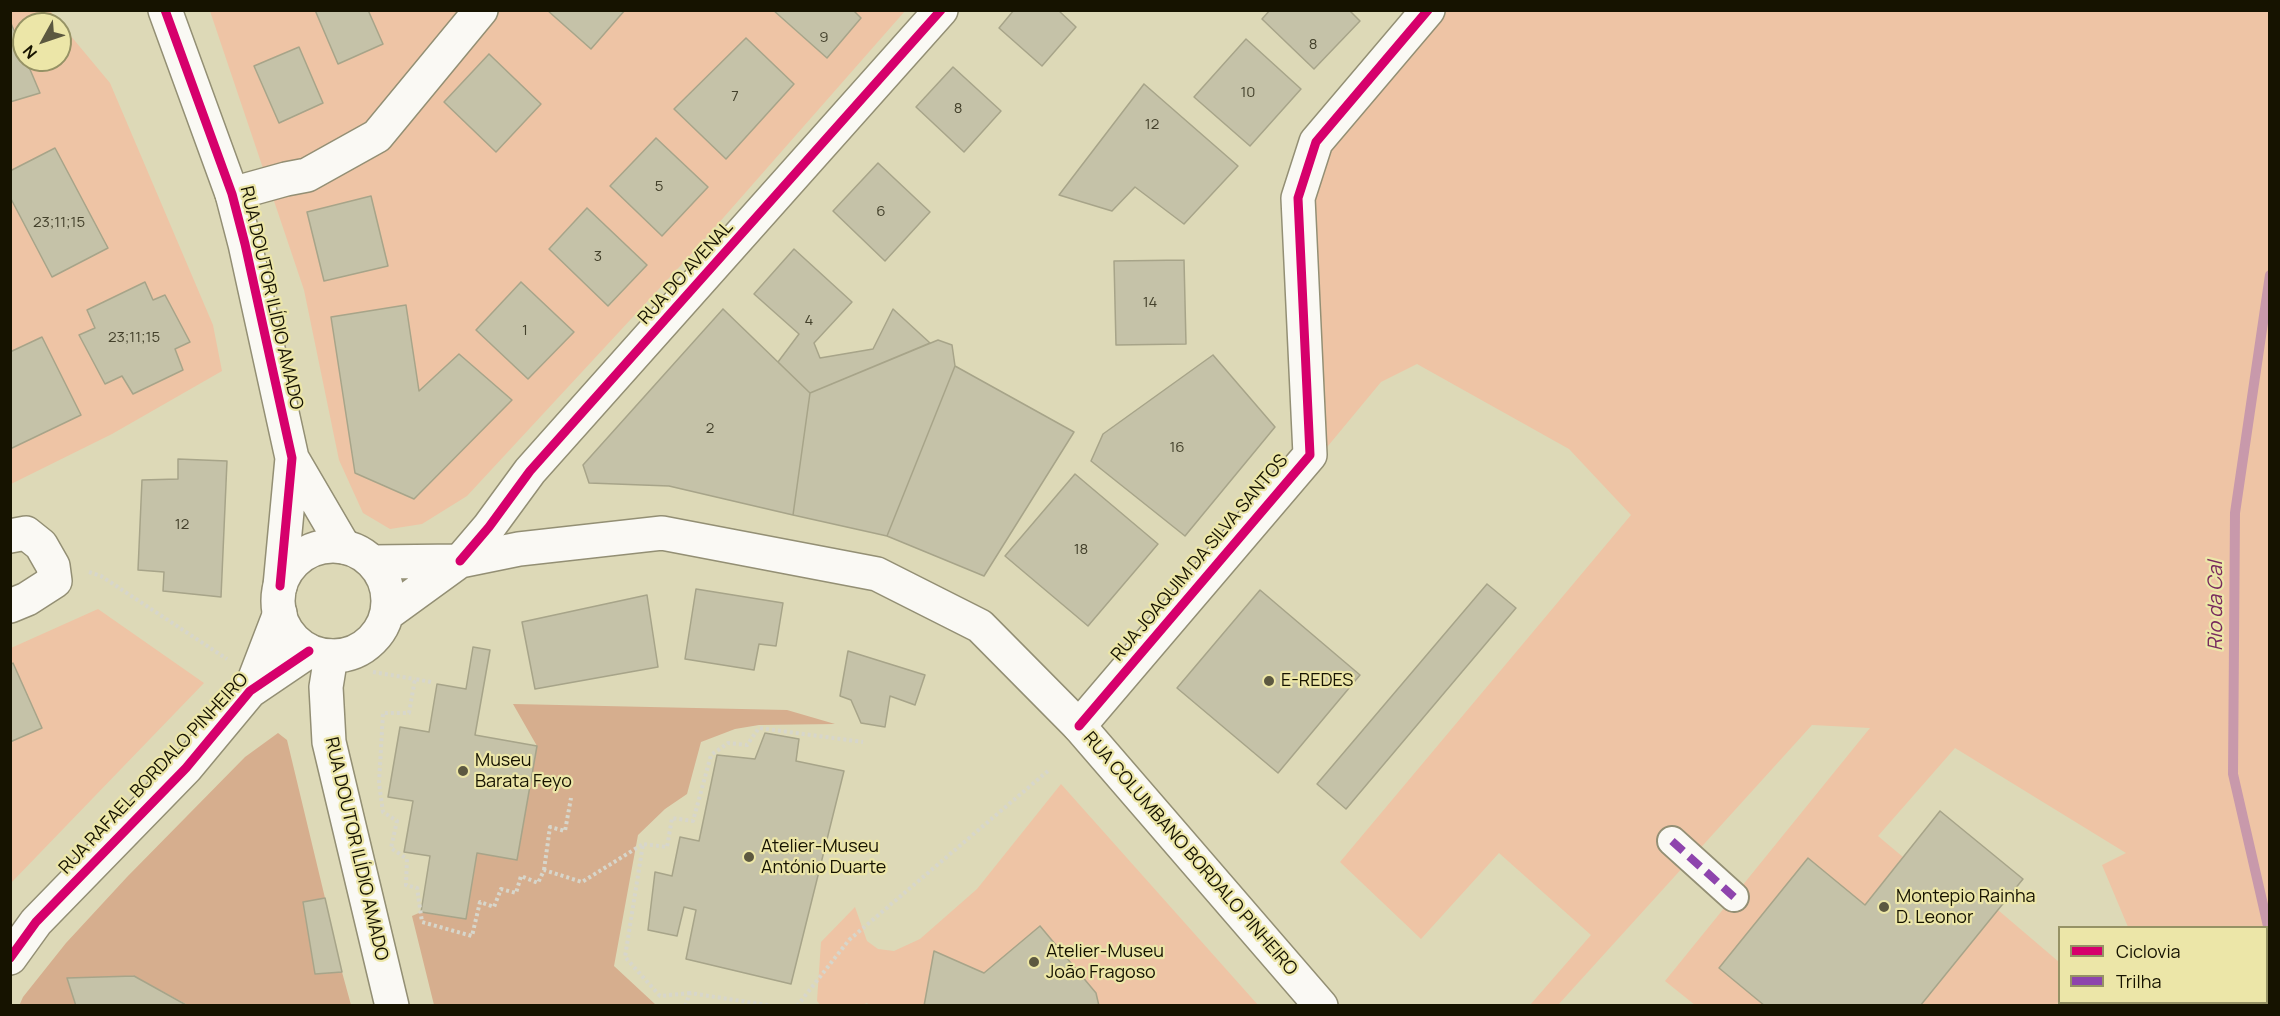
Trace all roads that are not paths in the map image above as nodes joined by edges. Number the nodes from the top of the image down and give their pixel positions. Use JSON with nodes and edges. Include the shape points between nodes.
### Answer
{"nodes":[{"id":1,"x":165,"y":10,"type":"edge"},
{"id":2,"x":481,"y":10,"type":"edge"},
{"id":3,"x":941,"y":10,"type":"edge"},
{"id":4,"x":1428,"y":10,"type":"edge"},
{"id":5,"x":232,"y":194,"type":"junction"},
{"id":6,"x":292,"y":458,"type":"junction"},
{"id":7,"x":10,"y":536,"type":"edge"},
{"id":8,"x":344,"y":547,"type":"junction"},
{"id":9,"x":460,"y":561,"type":"junction"},
{"id":10,"x":372,"y":562,"type":"junction"},
{"id":11,"x":280,"y":600,"type":"junction"},
{"id":12,"x":10,"y":606,"type":"edge"},
{"id":13,"x":387,"y":614,"type":"junction"},
{"id":14,"x":320,"y":654,"type":"junction"},
{"id":15,"x":250,"y":691,"type":"junction"},
{"id":16,"x":1079,"y":726,"type":"junction"},
{"id":17,"x":1672,"y":841,"type":"dead end"},
{"id":18,"x":1734,"y":897,"type":"dead end"},
{"id":19,"x":10,"y":958,"type":"edge"},
{"id":20,"x":392,"y":1005,"type":"edge"},
{"id":21,"x":1321,"y":1005,"type":"edge"}],
"edges":[{"from":1,"to":5,"type":"street","name":"RUA DOUTOR ILÍDIO AMADO"},
{"from":2,"to":5,"type":"street","via":[[377,136],[307,176]]},
{"from":3,"to":9,"type":"street","name":"RUA DO AVENAL","via":[[530,471]]},
{"from":4,"to":16,"type":"street","name":"RUA JOAQUIM DA SILVA SANTOS","via":[[1316,142],[1298,198],[1310,455]]},
{"from":5,"to":6,"type":"street","name":"RUA DOUTOR ILÍDIO AMADO"},
{"from":6,"to":8,"type":"street"},
{"from":6,"to":11,"type":"street"},
{"from":7,"to":12,"type":"street","via":[[26,533],[41,545],[55,581]]},
{"from":8,"to":10,"type":"street"},
{"from":8,"to":11,"type":"street","via":[[327,546],[304,555],[287,571]]},
{"from":9,"to":10,"type":"street"},
{"from":9,"to":13,"type":"street","name":"RUA DO AVENAL"},
{"from":9,"to":16,"type":"street","name":"RUA COLUMBANO BORDALO PINHEIRO","via":[[519,549],[662,533],[877,574],[980,626]]},
{"from":10,"to":13,"type":"street","via":[[383,577]]},
{"from":11,"to":14,"type":"street","via":[[290,635]]},
{"from":11,"to":15,"type":"street","name":"RUA RAFAEL BORDALO PINHEIRO"},
{"from":13,"to":14,"type":"street","via":[[379,632],[366,646],[349,654]]},
{"from":14,"to":15,"type":"street","name":"RUA RAFAEL BORDALO PINHEIRO"},
{"from":14,"to":20,"type":"street","name":"RUA DOUTOR ILÍDIO AMADO","via":[[329,742]]},
{"from":15,"to":19,"type":"street","name":"RUA RAFAEL BORDALO PINHEIRO","via":[[186,768],[36,922]]},
{"from":16,"to":21,"type":"street","name":"RUA COLUMBANO BORDALO PINHEIRO"},
{"from":17,"to":18,"type":"street"}]}
